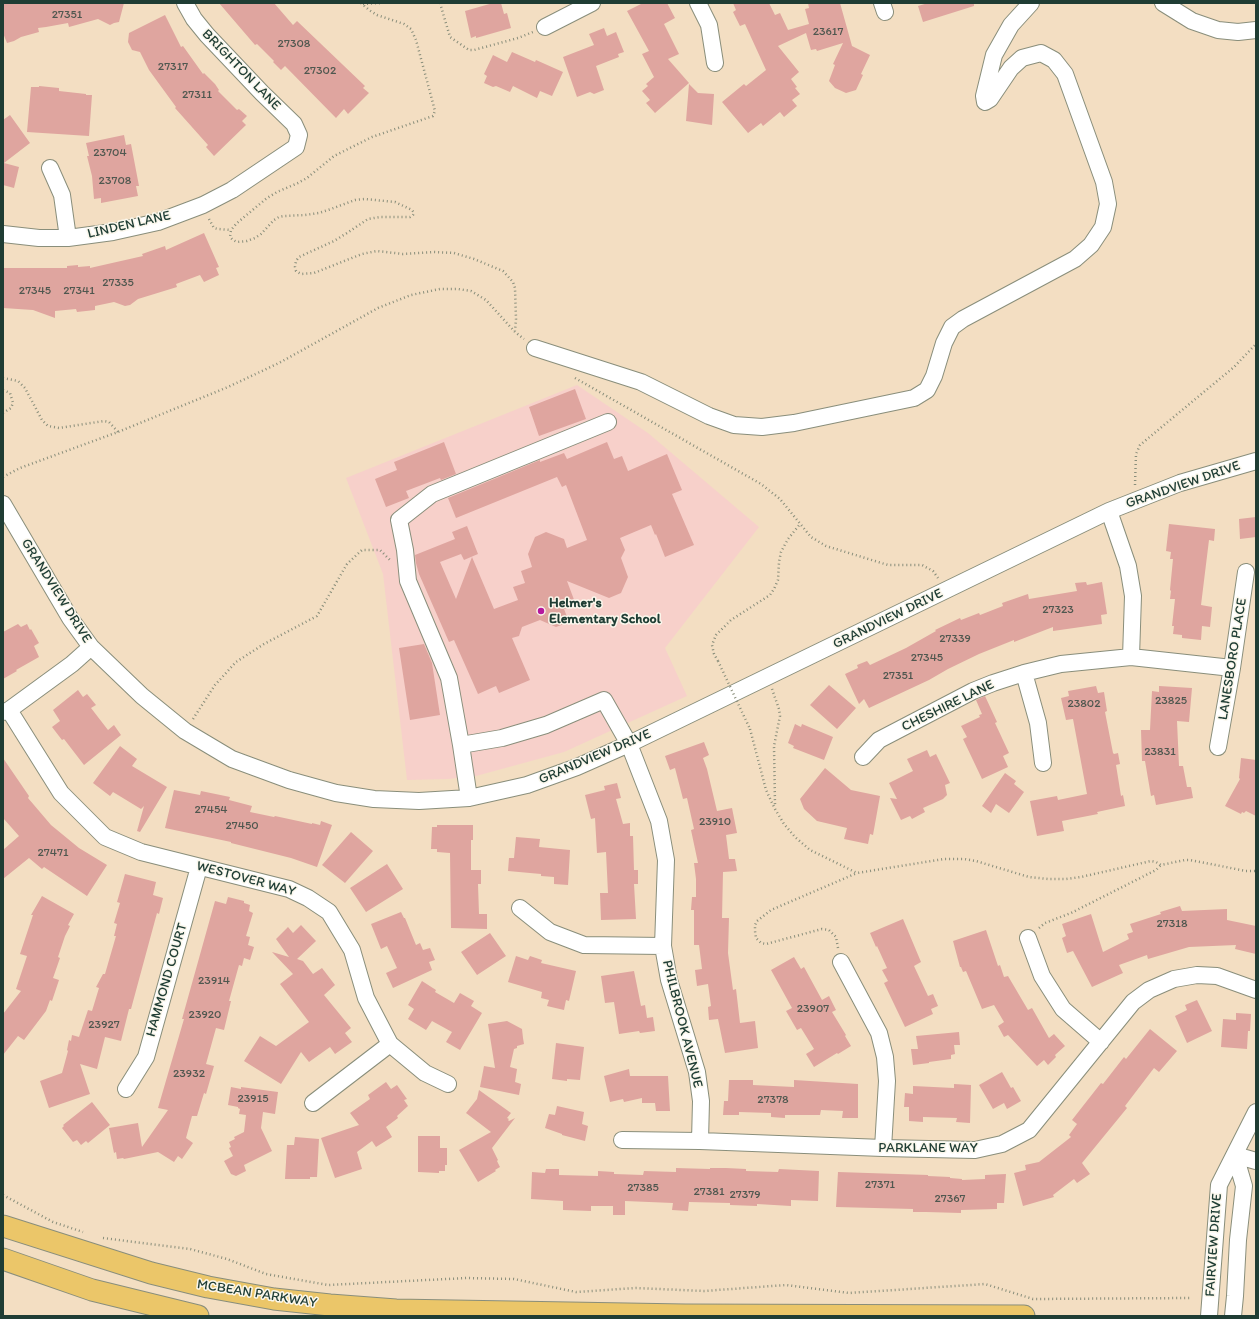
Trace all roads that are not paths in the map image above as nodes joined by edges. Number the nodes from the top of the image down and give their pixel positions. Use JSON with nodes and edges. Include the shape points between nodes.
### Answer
{"nodes":[{"id":1,"x":185,"y":3,"type":"edge"},
{"id":2,"x":592,"y":3,"type":"edge"},
{"id":3,"x":698,"y":3,"type":"edge"},
{"id":4,"x":1031,"y":3,"type":"edge"},
{"id":5,"x":1163,"y":3,"type":"edge"},
{"id":6,"x":545,"y":27,"type":"road end"},
{"id":7,"x":1256,"y":30,"type":"edge"},
{"id":8,"x":715,"y":64,"type":"dead end"},
{"id":9,"x":299,"y":135,"type":"joint"},
{"id":10,"x":50,"y":168,"type":"dead end"},
{"id":11,"x":3,"y":234,"type":"edge"},
{"id":12,"x":68,"y":238,"type":"junction"},
{"id":13,"x":535,"y":348,"type":"road end"},
{"id":14,"x":608,"y":422,"type":"dead end"},
{"id":15,"x":1256,"y":461,"type":"edge"},
{"id":16,"x":3,"y":504,"type":"edge"},
{"id":17,"x":1109,"y":511,"type":"junction"},
{"id":18,"x":1246,"y":572,"type":"dead end"},
{"id":19,"x":91,"y":647,"type":"junction"},
{"id":20,"x":1131,"y":657,"type":"junction"},
{"id":21,"x":1232,"y":668,"type":"junction"},
{"id":22,"x":1024,"y":672,"type":"junction"},
{"id":23,"x":6,"y":711,"type":"edge"},
{"id":24,"x":629,"y":744,"type":"junction"},
{"id":25,"x":461,"y":745,"type":"junction"},
{"id":26,"x":1218,"y":747,"type":"dead end"},
{"id":27,"x":862,"y":757,"type":"dead end"},
{"id":28,"x":1043,"y":763,"type":"dead end"},
{"id":29,"x":469,"y":798,"type":"junction"},
{"id":30,"x":199,"y":867,"type":"junction"},
{"id":31,"x":520,"y":908,"type":"dead end"},
{"id":32,"x":1028,"y":938,"type":"road end"},
{"id":33,"x":663,"y":946,"type":"junction"},
{"id":34,"x":841,"y":962,"type":"dead end"},
{"id":35,"x":1256,"y":990,"type":"edge"},
{"id":36,"x":1101,"y":1042,"type":"junction"},
{"id":37,"x":390,"y":1044,"type":"junction"},
{"id":38,"x":448,"y":1084,"type":"dead end"},
{"id":39,"x":126,"y":1089,"type":"dead end"},
{"id":40,"x":313,"y":1104,"type":"dead end"},
{"id":41,"x":1256,"y":1112,"type":"edge"},
{"id":42,"x":622,"y":1140,"type":"dead end"},
{"id":43,"x":700,"y":1141,"type":"junction"},
{"id":44,"x":883,"y":1148,"type":"junction"},
{"id":45,"x":1235,"y":1155,"type":"junction"},
{"id":46,"x":1256,"y":1161,"type":"edge"},
{"id":47,"x":3,"y":1226,"type":"edge"},
{"id":48,"x":3,"y":1259,"type":"edge"},
{"id":49,"x":198,"y":1316,"type":"edge"},
{"id":50,"x":1024,"y":1316,"type":"edge"},
{"id":51,"x":1209,"y":1316,"type":"edge"},
{"id":52,"x":1233,"y":1316,"type":"edge"}],
"edges":[{"from":1,"to":9,"type":"street","name":"BRIGHTON LANE","via":[[206,35],[294,124]]},
{"from":2,"to":6,"type":"street"},
{"from":3,"to":8,"type":"street","via":[[709,25]]},
{"from":4,"to":13,"type":"street","via":[[1011,25],[994,55],[984,96],[985,102],[1022,58],[1041,53],[1054,60],[1065,74],[1104,182],[1108,204],[1103,227],[1091,245],[1075,259],[952,327],[927,390],[914,398],[794,423],[762,427],[734,425],[709,416],[641,382]]},
{"from":5,"to":7,"type":"street","via":[[1192,21],[1218,30]]},
{"from":9,"to":12,"type":"street","name":"LINDEN LANE","via":[[296,147],[232,190],[203,204],[158,222]]},
{"from":10,"to":12,"type":"street","via":[[62,195]]},
{"from":11,"to":12,"type":"street","name":"LINDEN LANE"},
{"from":14,"to":25,"type":"street","via":[[432,494],[399,520],[406,550],[408,581],[449,678]]},
{"from":15,"to":17,"type":"street","name":"GRANDVIEW DRIVE","via":[[1180,484]]},
{"from":16,"to":19,"type":"street","name":"GRANDVIEW DRIVE","via":[[70,618]]},
{"from":17,"to":20,"type":"street","via":[[1128,566],[1133,596]]},
{"from":17,"to":24,"type":"street","name":"GRANDVIEW DRIVE"},
{"from":18,"to":21,"type":"street","name":"LANESBORO PLACE"},
{"from":19,"to":23,"type":"street","via":[[78,660]]},
{"from":19,"to":29,"type":"street","name":"GRANDVIEW DRIVE","via":[[142,696],[185,731],[232,759],[289,780],[336,793],[374,799],[419,801]]},
{"from":20,"to":21,"type":"street","name":"CHESHIRE LANE"},
{"from":20,"to":22,"type":"street","name":"CHESHIRE LANE","via":[[1061,664]]},
{"from":21,"to":26,"type":"street","name":"LANESBORO PLACE"},
{"from":22,"to":27,"type":"street","name":"CHESHIRE LANE","via":[[966,694],[880,740]]},
{"from":22,"to":28,"type":"street","via":[[1038,723]]},
{"from":23,"to":30,"type":"street","name":"WESTOVER WAY","via":[[61,793],[105,837],[141,852]]},
{"from":24,"to":25,"type":"street","name":"PHILBROOK AVENUE","via":[[604,700],[546,725],[502,738]]},
{"from":24,"to":29,"type":"street","name":"GRANDVIEW DRIVE","via":[[527,785]]},
{"from":24,"to":33,"type":"street","name":"PHILBROOK AVENUE","via":[[659,821],[666,860]]},
{"from":25,"to":29,"type":"street"},
{"from":30,"to":37,"type":"street","name":"WESTOVER WAY","via":[[289,889],[329,912],[352,950],[366,998]]},
{"from":30,"to":39,"type":"street","name":"HAMMOND COURT","via":[[146,1057]]},
{"from":31,"to":33,"type":"street","via":[[550,932],[584,945]]},
{"from":32,"to":36,"type":"street","via":[[1042,976],[1063,1009]]},
{"from":33,"to":43,"type":"street","name":"PHILBROOK AVENUE","via":[[669,980],[697,1072],[701,1101]]},
{"from":34,"to":44,"type":"street","via":[[879,1033],[885,1057],[887,1081]]},
{"from":35,"to":36,"type":"street","name":"PARKLANE WAY","via":[[1217,976],[1197,975],[1174,979],[1149,990],[1133,1002]]},
{"from":36,"to":44,"type":"street","name":"PARKLANE WAY","via":[[1029,1130],[1002,1144],[975,1150]]},
{"from":37,"to":38,"type":"street","name":"WESTOVER WAY","via":[[425,1073]]},
{"from":37,"to":40,"type":"street"},
{"from":41,"to":45,"type":"street","name":"FAIRVIEW DRIVE"},
{"from":42,"to":43,"type":"street","name":"PARKLANE WAY"},
{"from":43,"to":44,"type":"street","name":"PARKLANE WAY"},
{"from":45,"to":46,"type":"street"},
{"from":45,"to":51,"type":"street","name":"FAIRVIEW DRIVE","via":[[1219,1185]]},
{"from":45,"to":52,"type":"street","name":"FAIRVIEW DRIVE","via":[[1244,1186]]},
{"from":47,"to":50,"type":"main road","name":"MCBEAN PARKWAY","via":[[151,1273],[208,1287],[274,1299],[330,1305],[396,1310]]},
{"from":48,"to":49,"type":"main road","via":[[92,1290]]}]}
